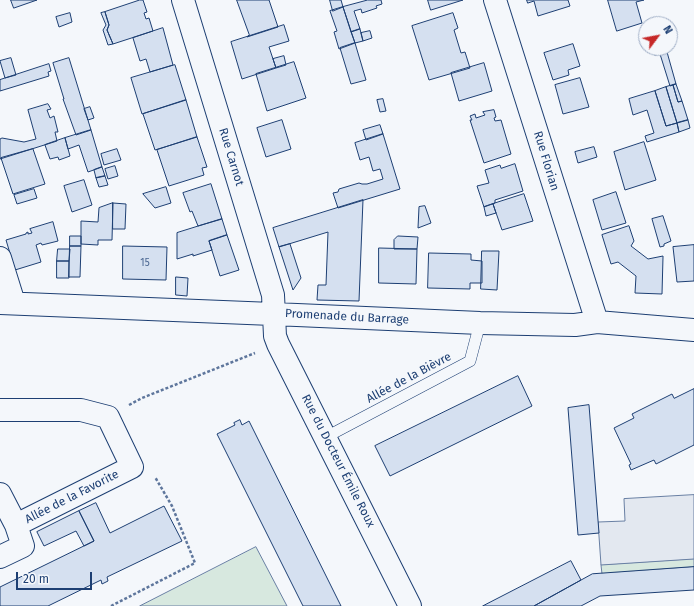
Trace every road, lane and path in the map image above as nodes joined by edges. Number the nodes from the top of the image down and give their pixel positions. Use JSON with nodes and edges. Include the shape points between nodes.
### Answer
{"nodes":[{"id":1,"x":183,"y":0,"type":"edge"},
{"id":2,"x":496,"y":0,"type":"edge"},
{"id":3,"x":0,"y":258,"type":"edge"},
{"id":4,"x":7,"y":303,"type":"edge"},
{"id":5,"x":273,"y":314,"type":"junction"},
{"id":6,"x":597,"y":322,"type":"junction"},
{"id":7,"x":480,"y":323,"type":"junction"},
{"id":8,"x":694,"y":330,"type":"edge"},
{"id":9,"x":278,"y":344,"type":"junction"},
{"id":10,"x":0,"y":410,"type":"edge"},
{"id":11,"x":108,"y":417,"type":"junction"},
{"id":12,"x":326,"y":437,"type":"junction"},
{"id":13,"x":132,"y":467,"type":"junction"},
{"id":14,"x":0,"y":494,"type":"edge"},
{"id":15,"x":16,"y":525,"type":"junction"},
{"id":16,"x":0,"y":557,"type":"edge"},
{"id":17,"x":110,"y":606,"type":"edge"},
{"id":18,"x":410,"y":606,"type":"edge"}],
"edges":[{"from":1,"to":5,"type":"street","name":"Rue Carnot","via":[[273,295]]},
{"from":2,"to":6,"type":"street","name":"Rue Florian"},
{"from":3,"to":4,"type":"street"},
{"from":4,"to":5,"type":"street","name":"Promenade du Barrage"},
{"from":5,"to":7,"type":"street","name":"Promenade du Barrage"},
{"from":5,"to":9,"type":"street","name":"Rue du Docteur Émile Roux"},
{"from":6,"to":7,"type":"street","name":"Promenade du Barrage","via":[[575,325]]},
{"from":6,"to":8,"type":"street","name":"Promenade du Barrage"},
{"from":7,"to":12,"type":"lane","name":"Allée de la Bièvre","via":[[470,361]]},
{"from":9,"to":11,"type":"path","via":[[142,398]]},
{"from":9,"to":12,"type":"street","name":"Rue du Docteur Émile Roux"},
{"from":10,"to":11,"type":"street","via":[[81,410]]},
{"from":11,"to":13,"type":"street","name":"Allée de la Favorite"},
{"from":12,"to":18,"type":"street","name":"Rue du Docteur Émile Roux"},
{"from":13,"to":15,"type":"street","name":"Allée de la Favorite"},
{"from":13,"to":17,"type":"path","via":[[147,464],[172,506],[195,563]]},
{"from":14,"to":15,"type":"street","name":"Allée de la Favorite"},
{"from":15,"to":16,"type":"street","name":"Allée de la Favorite","via":[[23,546]]}]}
